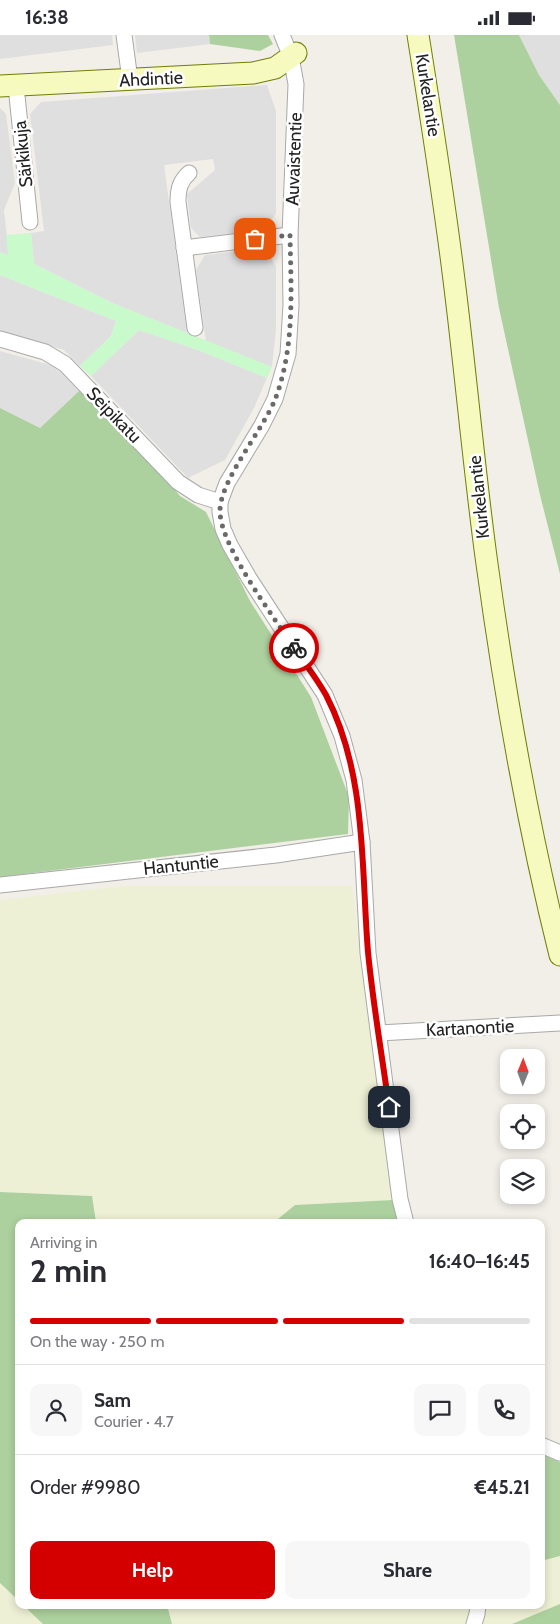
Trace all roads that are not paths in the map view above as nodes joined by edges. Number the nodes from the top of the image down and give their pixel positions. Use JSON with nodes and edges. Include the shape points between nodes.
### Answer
{"nodes":[{"id":1,"x":124,"y":35,"type":"edge"},
{"id":2,"x":282,"y":35,"type":"edge"},
{"id":3,"x":418,"y":35,"type":"edge"},
{"id":4,"x":294,"y":55,"type":"junction"},
{"id":5,"x":130,"y":80,"type":"junction"},
{"id":6,"x":8,"y":86,"type":"edge"},
{"id":7,"x":190,"y":173,"type":"dead end"},
{"id":8,"x":30,"y":222,"type":"dead end"},
{"id":9,"x":290,"y":235,"type":"junction"},
{"id":10,"x":184,"y":248,"type":"junction"},
{"id":11,"x":195,"y":328,"type":"dead end"},
{"id":12,"x":0,"y":339,"type":"edge"},
{"id":13,"x":220,"y":502,"type":"junction"},
{"id":14,"x":362,"y":842,"type":"junction"},
{"id":15,"x":0,"y":885,"type":"edge"},
{"id":16,"x":560,"y":955,"type":"edge"},
{"id":17,"x":560,"y":1023,"type":"edge"},
{"id":18,"x":379,"y":1033,"type":"junction"},
{"id":19,"x":405,"y":1219,"type":"edge"},
{"id":20,"x":545,"y":1447,"type":"edge"},
{"id":21,"x":560,"y":1453,"type":"edge"},
{"id":22,"x":478,"y":1609,"type":"edge"},
{"id":23,"x":474,"y":1624,"type":"edge"}],
"edges":[{"from":1,"to":5,"type":"street"},
{"from":2,"to":4,"type":"street","name":"Auvaistentie"},
{"from":3,"to":16,"type":"street","name":"Kurkelantie","via":[[454,278],[491,592],[512,724]]},
{"from":4,"to":5,"type":"street","name":"Ahdintie","via":[[275,68],[253,73]]},
{"from":4,"to":9,"type":"street","name":"Auvaistentie","via":[[296,92]]},
{"from":5,"to":6,"type":"street","name":"Ahdintie"},
{"from":6,"to":8,"type":"street","name":"Särkikuja"},
{"from":7,"to":10,"type":"street","via":[[181,181],[178,195]]},
{"from":9,"to":10,"type":"street"},
{"from":9,"to":13,"type":"street","name":"Auvaistentie","via":[[288,354],[269,413]]},
{"from":10,"to":11,"type":"street"},
{"from":12,"to":13,"type":"street","name":"Seipikatu","via":[[45,352],[60,360],[178,481],[198,495]]},
{"from":13,"to":14,"type":"street","via":[[221,520],[230,545],[248,578],[326,695],[354,780]]},
{"from":14,"to":15,"type":"street","name":"Hantuntie","via":[[276,855]]},
{"from":14,"to":18,"type":"street","via":[[368,953]]},
{"from":17,"to":18,"type":"street","name":"Kartanontie"},
{"from":18,"to":19,"type":"street"},
{"from":20,"to":21,"type":"street"},
{"from":22,"to":23,"type":"street"}]}
